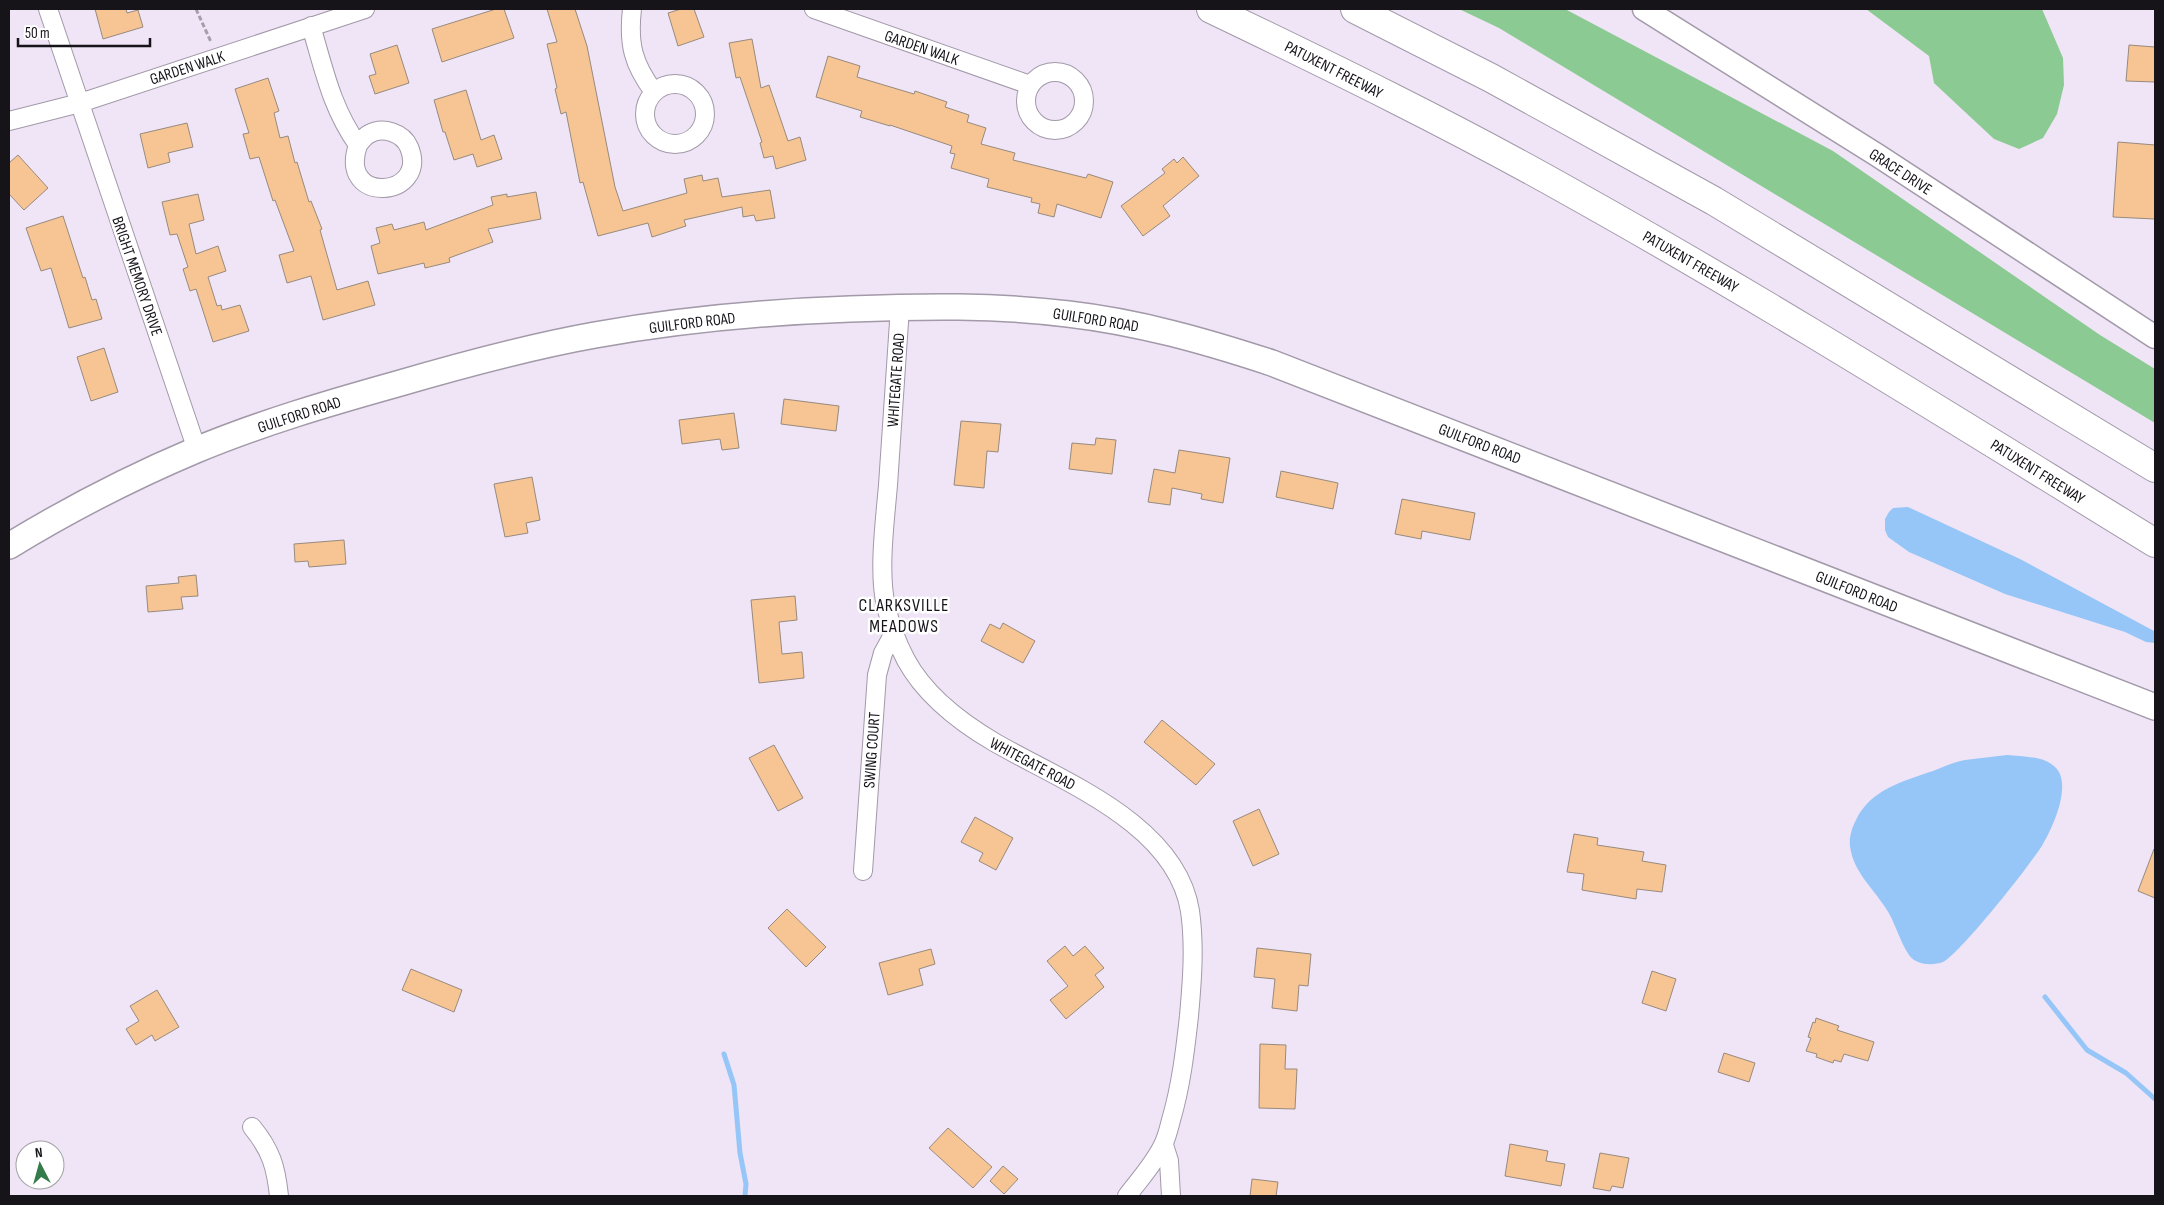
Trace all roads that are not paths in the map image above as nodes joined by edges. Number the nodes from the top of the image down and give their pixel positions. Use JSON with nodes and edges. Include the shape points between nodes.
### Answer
{"nodes":[{"id":1,"x":48,"y":9,"type":"edge"},
{"id":2,"x":365,"y":9,"type":"edge"},
{"id":3,"x":632,"y":9,"type":"edge"},
{"id":4,"x":814,"y":9,"type":"edge"},
{"id":5,"x":1211,"y":9,"type":"edge"},
{"id":6,"x":1355,"y":9,"type":"edge"},
{"id":7,"x":1644,"y":9,"type":"edge"},
{"id":8,"x":311,"y":26,"type":"junction"},
{"id":9,"x":1030,"y":84,"type":"dead end"},
{"id":10,"x":654,"y":92,"type":"dead end"},
{"id":11,"x":80,"y":103,"type":"junction"},
{"id":12,"x":9,"y":121,"type":"edge"},
{"id":13,"x":358,"y":144,"type":"dead end"},
{"id":14,"x":900,"y":307,"type":"junction"},
{"id":15,"x":2155,"y":337,"type":"edge"},
{"id":16,"x":197,"y":450,"type":"junction"},
{"id":17,"x":2155,"y":468,"type":"edge"},
{"id":18,"x":2155,"y":543,"type":"edge"},
{"id":19,"x":9,"y":546,"type":"edge"},
{"id":20,"x":894,"y":634,"type":"junction"},
{"id":21,"x":2155,"y":707,"type":"edge"},
{"id":22,"x":863,"y":871,"type":"dead end"},
{"id":23,"x":252,"y":1127,"type":"dead end"},
{"id":24,"x":1164,"y":1144,"type":"junction"},
{"id":25,"x":279,"y":1196,"type":"edge"},
{"id":26,"x":1126,"y":1196,"type":"edge"},
{"id":27,"x":1172,"y":1196,"type":"edge"}],
"edges":[{"from":1,"to":11,"type":"street","name":"BRIGHT MEMORY DRIVE"},
{"from":2,"to":8,"type":"street","name":"GARDEN WALK"},
{"from":3,"to":10,"type":"street","via":[[631,41],[635,59],[640,74]]},
{"from":4,"to":9,"type":"street","name":"GARDEN WALK"},
{"from":5,"to":18,"type":"highway","name":"PATUXENT FREEWAY","via":[[1568,190],[1790,319]]},
{"from":6,"to":17,"type":"highway","via":[[1491,78],[1714,200]]},
{"from":7,"to":15,"type":"street","name":"GRACE DRIVE","via":[[1877,155]]},
{"from":8,"to":11,"type":"street","name":"GARDEN WALK"},
{"from":8,"to":13,"type":"street","via":[[336,109]]},
{"from":11,"to":12,"type":"street","name":"GARDEN WALK"},
{"from":11,"to":16,"type":"street","name":"BRIGHT MEMORY DRIVE"},
{"from":14,"to":16,"type":"main road","name":"GUILFORD ROAD","via":[[721,318],[593,335],[482,360],[356,396]]},
{"from":14,"to":20,"type":"street","name":"WHITEGATE ROAD","via":[[884,563],[885,604]]},
{"from":14,"to":21,"type":"main road","name":"GUILFORD ROAD","via":[[972,306],[1067,314],[1168,331],[1219,346],[1502,451]]},
{"from":16,"to":19,"type":"main road","name":"GUILFORD ROAD","via":[[112,490]]},
{"from":20,"to":22,"type":"street","name":"SWING COURT","via":[[883,653],[877,675]]},
{"from":20,"to":24,"type":"street","name":"WHITEGATE ROAD","via":[[907,662],[950,712],[975,731],[1119,812],[1150,840],[1181,884],[1190,909],[1191,989],[1178,1096]]},
{"from":23,"to":25,"type":"street","via":[[273,1160]]},
{"from":24,"to":26,"type":"street","name":"WHITEGATE ROAD"},
{"from":24,"to":27,"type":"street"}]}
